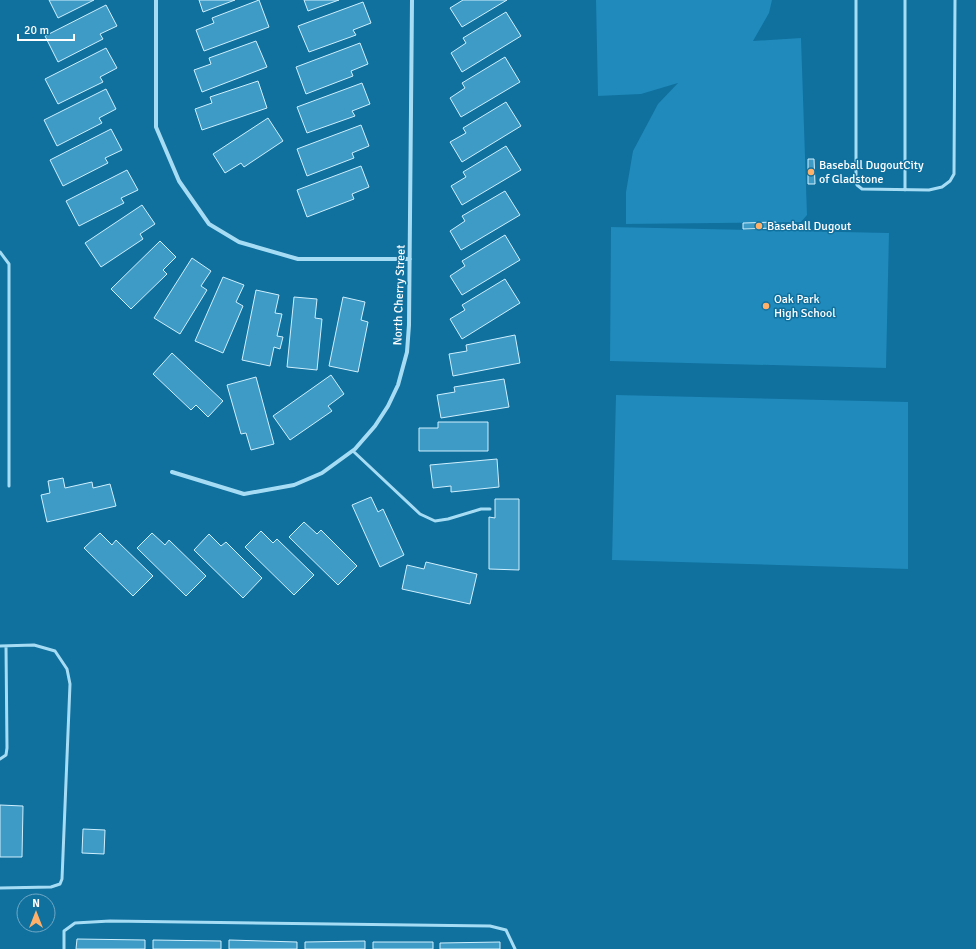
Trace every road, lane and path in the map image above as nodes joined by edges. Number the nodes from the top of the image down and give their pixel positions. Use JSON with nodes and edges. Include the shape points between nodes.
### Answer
{"nodes":[{"id":1,"x":156,"y":0,"type":"edge"},
{"id":2,"x":412,"y":0,"type":"edge"},
{"id":3,"x":856,"y":0,"type":"edge"},
{"id":4,"x":905,"y":0,"type":"edge"},
{"id":5,"x":955,"y":0,"type":"edge"},
{"id":6,"x":905,"y":190,"type":"junction"},
{"id":7,"x":0,"y":252,"type":"edge"},
{"id":8,"x":410,"y":259,"type":"junction"},
{"id":9,"x":353,"y":450,"type":"junction"},
{"id":10,"x":172,"y":472,"type":"dead end"},
{"id":11,"x":9,"y":486,"type":"dead end"},
{"id":12,"x":490,"y":509,"type":"dead end"},
{"id":13,"x":0,"y":646,"type":"edge"},
{"id":14,"x":6,"y":646,"type":"junction"},
{"id":15,"x":0,"y":759,"type":"edge"},
{"id":16,"x":0,"y":888,"type":"edge"},
{"id":17,"x":64,"y":949,"type":"edge"},
{"id":18,"x":515,"y":949,"type":"edge"}],
"edges":[{"from":1,"to":8,"type":"street","via":[[156,127],[179,181],[209,224],[239,242],[298,259]]},
{"from":2,"to":8,"type":"street","name":"North Cherry Street"},
{"from":3,"to":6,"type":"lane","via":[[857,185],[862,189]]},
{"from":4,"to":6,"type":"lane"},
{"from":5,"to":6,"type":"lane","via":[[954,174],[942,188]]},
{"from":7,"to":11,"type":"lane","via":[[9,264]]},
{"from":8,"to":9,"type":"street","name":"North Cherry Street","via":[[410,325],[407,352],[398,385],[375,426]]},
{"from":9,"to":10,"type":"street","name":"North Cherry Street","via":[[322,473],[294,485],[244,494]]},
{"from":9,"to":12,"type":"lane","via":[[420,514],[435,521]]},
{"from":13,"to":14,"type":"lane"},
{"from":14,"to":15,"type":"lane","via":[[7,748],[6,755]]},
{"from":14,"to":16,"type":"lane","via":[[34,646],[55,651],[67,669],[70,684],[62,879],[60,884],[51,887]]},
{"from":17,"to":18,"type":"lane","via":[[64,931],[75,923],[110,921],[490,926],[506,930]]}]}
